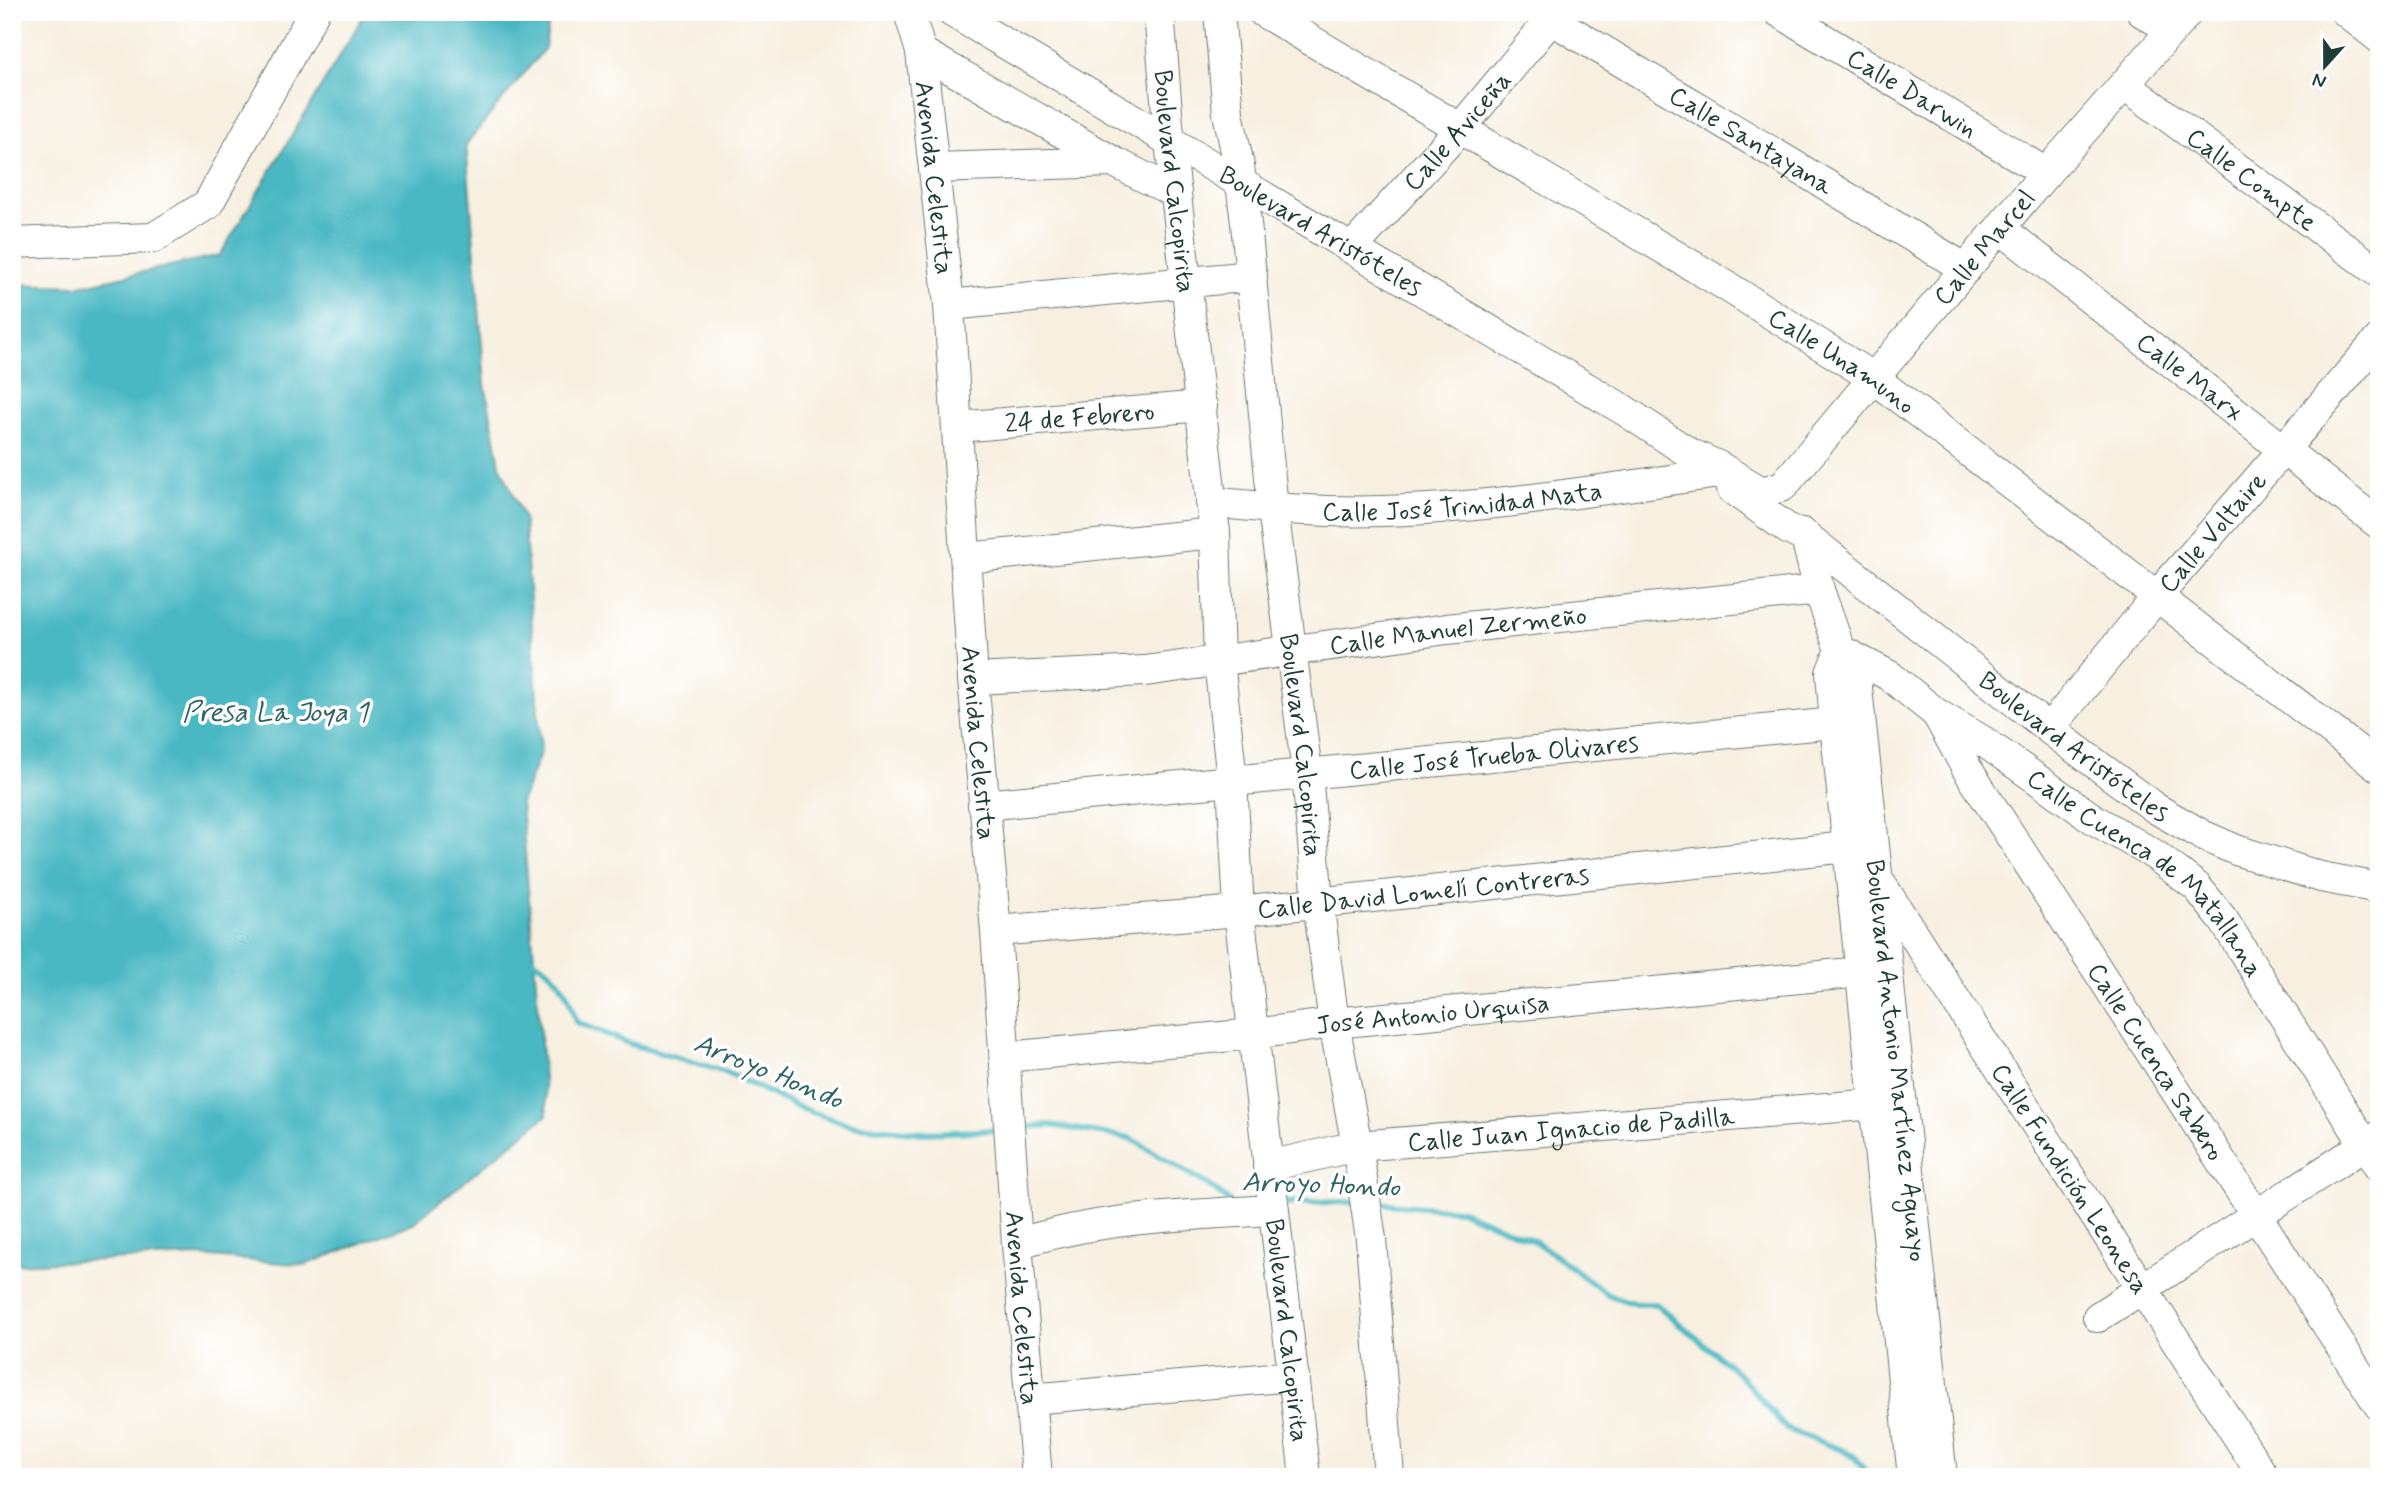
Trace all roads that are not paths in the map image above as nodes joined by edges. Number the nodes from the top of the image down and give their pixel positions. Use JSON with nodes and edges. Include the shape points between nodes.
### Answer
{"nodes":[{"id":1,"x":314,"y":12,"type":"edge"},
{"id":2,"x":909,"y":12,"type":"edge"},
{"id":3,"x":952,"y":12,"type":"edge"},
{"id":4,"x":1158,"y":12,"type":"edge"},
{"id":5,"x":1219,"y":12,"type":"edge"},
{"id":6,"x":1263,"y":12,"type":"edge"},
{"id":7,"x":1779,"y":12,"type":"edge"},
{"id":8,"x":2142,"y":12,"type":"edge"},
{"id":9,"x":2346,"y":12,"type":"edge"},
{"id":10,"x":1549,"y":15,"type":"edge"},
{"id":11,"x":2180,"y":21,"type":"edge"},
{"id":12,"x":2379,"y":38,"type":"edge"},
{"id":13,"x":921,"y":52,"type":"junction"},
{"id":14,"x":2125,"y":85,"type":"junction"},
{"id":15,"x":1460,"y":129,"type":"junction"},
{"id":16,"x":1170,"y":141,"type":"junction"},
{"id":17,"x":1114,"y":162,"type":"junction"},
{"id":18,"x":934,"y":168,"type":"junction"},
{"id":19,"x":2046,"y":173,"type":"junction"},
{"id":20,"x":1240,"y":181,"type":"junction"},
{"id":21,"x":1176,"y":193,"type":"junction"},
{"id":22,"x":2000,"y":229,"type":"junction"},
{"id":23,"x":12,"y":243,"type":"edge"},
{"id":24,"x":1353,"y":247,"type":"junction"},
{"id":25,"x":1966,"y":269,"type":"junction"},
{"id":26,"x":2379,"y":273,"type":"edge"},
{"id":27,"x":1252,"y":275,"type":"junction"},
{"id":28,"x":1185,"y":282,"type":"junction"},
{"id":29,"x":949,"y":305,"type":"junction"},
{"id":30,"x":2379,"y":339,"type":"edge"},
{"id":31,"x":1872,"y":377,"type":"junction"},
{"id":32,"x":1202,"y":406,"type":"junction"},
{"id":33,"x":958,"y":427,"type":"junction"},
{"id":34,"x":2284,"y":450,"type":"junction"},
{"id":35,"x":1689,"y":453,"type":"junction"},
{"id":36,"x":1712,"y":474,"type":"junction"},
{"id":37,"x":1783,"y":486,"type":"junction"},
{"id":38,"x":1211,"y":502,"type":"junction"},
{"id":39,"x":1273,"y":509,"type":"junction"},
{"id":40,"x":2379,"y":524,"type":"edge"},
{"id":41,"x":1215,"y":533,"type":"junction"},
{"id":42,"x":1806,"y":538,"type":"junction"},
{"id":43,"x":966,"y":558,"type":"junction"},
{"id":44,"x":1819,"y":590,"type":"junction"},
{"id":45,"x":2157,"y":596,"type":"junction"},
{"id":46,"x":1840,"y":650,"type":"junction"},
{"id":47,"x":1291,"y":652,"type":"junction"},
{"id":48,"x":1219,"y":660,"type":"junction"},
{"id":49,"x":973,"y":679,"type":"junction"},
{"id":50,"x":1937,"y":714,"type":"junction"},
{"id":51,"x":1835,"y":723,"type":"junction"},
{"id":52,"x":2049,"y":729,"type":"junction"},
{"id":53,"x":2379,"y":767,"type":"edge"},
{"id":54,"x":1307,"y":774,"type":"junction"},
{"id":55,"x":1232,"y":780,"type":"junction"},
{"id":56,"x":983,"y":805,"type":"junction"},
{"id":57,"x":1848,"y":847,"type":"junction"},
{"id":58,"x":1878,"y":879,"type":"junction"},
{"id":59,"x":2379,"y":888,"type":"edge"},
{"id":60,"x":1318,"y":902,"type":"junction"},
{"id":61,"x":1239,"y":911,"type":"junction"},
{"id":62,"x":996,"y":931,"type":"junction"},
{"id":63,"x":1861,"y":972,"type":"junction"},
{"id":64,"x":1334,"y":1023,"type":"junction"},
{"id":65,"x":1254,"y":1034,"type":"junction"},
{"id":66,"x":1005,"y":1057,"type":"junction"},
{"id":67,"x":1875,"y":1104,"type":"junction"},
{"id":68,"x":1357,"y":1146,"type":"junction"},
{"id":69,"x":2374,"y":1149,"type":"edge"},
{"id":70,"x":1271,"y":1191,"type":"junction"},
{"id":71,"x":2255,"y":1216,"type":"junction"},
{"id":72,"x":1017,"y":1244,"type":"junction"},
{"id":73,"x":2143,"y":1287,"type":"junction"},
{"id":74,"x":2098,"y":1317,"type":"dead end"},
{"id":75,"x":1294,"y":1376,"type":"junction"},
{"id":76,"x":1030,"y":1399,"type":"junction"},
{"id":77,"x":2379,"y":1405,"type":"edge"},
{"id":78,"x":1933,"y":1473,"type":"edge"},
{"id":79,"x":1037,"y":1477,"type":"edge"},
{"id":80,"x":1304,"y":1477,"type":"edge"},
{"id":81,"x":1389,"y":1477,"type":"edge"},
{"id":82,"x":2264,"y":1477,"type":"edge"}],
"edges":[{"from":1,"to":23,"type":"street","via":[[208,204],[153,238]]},
{"from":2,"to":13,"type":"street","name":"Avenida Celestita"},
{"from":3,"to":16,"type":"street","name":"Boulevard Aristóteles"},
{"from":4,"to":16,"type":"street","name":"Boulevard Calcopirita"},
{"from":5,"to":20,"type":"street","name":"Boulevard Calcopirita","via":[[1228,113]]},
{"from":6,"to":15,"type":"street","name":"Calle Unamuno"},
{"from":7,"to":19,"type":"street","name":"Calle Darwin"},
{"from":8,"to":11,"type":"street"},
{"from":9,"to":12,"type":"street"},
{"from":10,"to":15,"type":"street","name":"Calle Aviceña"},
{"from":10,"to":25,"type":"street","name":"Calle Santayana"},
{"from":11,"to":14,"type":"street","name":"Calle Marcel"},
{"from":13,"to":17,"type":"street"},
{"from":13,"to":18,"type":"street","name":"Avenida Celestita"},
{"from":14,"to":19,"type":"street","name":"Calle Marcel"},
{"from":14,"to":26,"type":"street","name":"Calle Compte"},
{"from":15,"to":24,"type":"street","name":"Calle Aviceña"},
{"from":15,"to":31,"type":"street","name":"Calle Unamuno"},
{"from":16,"to":20,"type":"street","name":"Boulevard Aristóteles"},
{"from":16,"to":21,"type":"street","name":"Boulevard Calcopirita"},
{"from":17,"to":18,"type":"street"},
{"from":17,"to":21,"type":"street"},
{"from":18,"to":29,"type":"street","name":"Avenida Celestita"},
{"from":19,"to":22,"type":"street","name":"Calle Marcel"},
{"from":20,"to":24,"type":"street","name":"Boulevard Aristóteles"},
{"from":20,"to":27,"type":"street","name":"Boulevard Calcopirita"},
{"from":21,"to":28,"type":"street","name":"Boulevard Calcopirita"},
{"from":22,"to":25,"type":"street","name":"Calle Marcel"},
{"from":22,"to":34,"type":"street","name":"Calle Marx"},
{"from":24,"to":35,"type":"street","name":"Boulevard Aristóteles"},
{"from":25,"to":31,"type":"street","name":"Calle Marcel"},
{"from":27,"to":28,"type":"street"},
{"from":27,"to":39,"type":"street","name":"Boulevard Calcopirita"},
{"from":28,"to":29,"type":"street"},
{"from":28,"to":32,"type":"street","name":"Boulevard Calcopirita"},
{"from":29,"to":33,"type":"street","name":"Avenida Celestita"},
{"from":30,"to":34,"type":"street","name":"Calle Voltaire"},
{"from":31,"to":37,"type":"street","name":"Calle Marcel"},
{"from":31,"to":45,"type":"street","name":"Calle Unamuno"},
{"from":32,"to":33,"type":"street","name":"24 de Febrero"},
{"from":32,"to":38,"type":"street","name":"Boulevard Calcopirita"},
{"from":33,"to":43,"type":"street","name":"Avenida Celestita"},
{"from":34,"to":40,"type":"street","name":"Calle Marx"},
{"from":34,"to":45,"type":"street","name":"Calle Voltaire"},
{"from":35,"to":36,"type":"street","name":"Boulevard Aristóteles"},
{"from":35,"to":37,"type":"street","name":"Boulevard Aristóteles","via":[[1762,492]]},
{"from":36,"to":39,"type":"street","name":"Calle José Trinidad Mata","via":[[1444,508]]},
{"from":36,"to":42,"type":"street","name":"Boulevard Aristóteles"},
{"from":37,"to":42,"type":"street","name":"Boulevard Aristóteles","via":[[1791,522]]},
{"from":38,"to":39,"type":"street","name":"Calle José Trinidad Mata"},
{"from":38,"to":41,"type":"street","name":"Boulevard Calcopirita"},
{"from":39,"to":47,"type":"street","name":"Boulevard Calcopirita"},
{"from":41,"to":43,"type":"street"},
{"from":41,"to":48,"type":"street","name":"Boulevard Calcopirita"},
{"from":42,"to":44,"type":"street","name":"Boulevard Antonio Martínez Aguayo"},
{"from":42,"to":52,"type":"street","name":"Boulevard Aristóteles"},
{"from":43,"to":49,"type":"street","name":"Avenida Celestita"},
{"from":44,"to":46,"type":"street","name":"Boulevard Antonio Martínez Aguayo"},
{"from":44,"to":47,"type":"street","name":"Calle Manuel Zermeño","via":[[1447,629]]},
{"from":45,"to":52,"type":"street","name":"Calle Voltaire"},
{"from":45,"to":53,"type":"street","name":"Calle Unamuno"},
{"from":46,"to":50,"type":"street","name":"Calle Cuenca de Matallana","via":[[1891,676]]},
{"from":46,"to":51,"type":"street","name":"Boulevard Antonio Martínez Aguayo","via":[[1831,673]]},
{"from":46,"to":58,"type":"street","name":"Boulevard Antonio Martínez Aguayo","via":[[1856,679]]},
{"from":47,"to":48,"type":"street","name":"Calle Manuel Zermeño"},
{"from":47,"to":54,"type":"street","name":"Boulevard Calcopirita"},
{"from":48,"to":49,"type":"street","name":"Calle Manuel Zermeño","via":[[1145,671]]},
{"from":48,"to":55,"type":"street","name":"Boulevard Calcopirita"},
{"from":49,"to":56,"type":"street","name":"Avenida Celestita"},
{"from":50,"to":69,"type":"street","name":"Calle Cuenca de Matallana","via":[[2197,887]]},
{"from":50,"to":71,"type":"street","name":"Calle Cuenca Sabero"},
{"from":51,"to":54,"type":"street","name":"Calle José Trueba Olivares"},
{"from":51,"to":57,"type":"street","name":"Boulevard Antonio Martínez Aguayo"},
{"from":52,"to":59,"type":"street","name":"Boulevard Aristóteles","via":[[2155,808],[2204,836],[2321,877]]},
{"from":54,"to":55,"type":"street","name":"Calle José Trueba Olivares"},
{"from":54,"to":60,"type":"street","name":"Boulevard Calcopirita"},
{"from":55,"to":56,"type":"street","name":"Calle José Trueba Olivares"},
{"from":55,"to":61,"type":"street","name":"Boulevard Calcopirita"},
{"from":56,"to":62,"type":"street","name":"Avenida Celestita"},
{"from":57,"to":60,"type":"street","name":"Calle David Lomelí Contreras"},
{"from":57,"to":63,"type":"street","name":"Boulevard Antonio Martínez Aguayo"},
{"from":58,"to":73,"type":"street","name":"Calle Fundición Leonesa"},
{"from":58,"to":78,"type":"street","name":"Boulevard Antonio Martínez Aguayo"},
{"from":60,"to":61,"type":"street","name":"Calle David Lomelí Contreras"},
{"from":60,"to":64,"type":"street","name":"Boulevard Calcopirita"},
{"from":61,"to":62,"type":"street","name":"Calle David Lomelí Contreras"},
{"from":61,"to":65,"type":"street","name":"Boulevard Calcopirita"},
{"from":62,"to":66,"type":"street","name":"Avenida Celestita"},
{"from":63,"to":64,"type":"street","name":"José Antonio Urquisa"},
{"from":63,"to":67,"type":"street","name":"Boulevard Antonio Martínez Aguayo"},
{"from":64,"to":65,"type":"street","name":"José Antonio Urquisa"},
{"from":64,"to":68,"type":"street","name":"Boulevard Calcopirita"},
{"from":65,"to":66,"type":"street","name":"José Antonio Urquisa"},
{"from":65,"to":70,"type":"street","name":"Boulevard Calcopirita"},
{"from":66,"to":72,"type":"street","name":"Avenida Celestita"},
{"from":67,"to":68,"type":"street","name":"Calle Juan Ignacio de Padilla"},
{"from":67,"to":78,"type":"street","name":"Boulevard Antonio Martínez Aguayo"},
{"from":68,"to":70,"type":"street","name":"Calle Juan Ignacio de Padilla"},
{"from":68,"to":81,"type":"street","name":"Boulevard Calcopirita","via":[[1371,1239]]},
{"from":69,"to":71,"type":"street"},
{"from":70,"to":72,"type":"street","name":"Calle Juan Ignacio de Padilla","via":[[1057,1231]]},
{"from":70,"to":75,"type":"street","name":"Boulevard Calcopirita"},
{"from":71,"to":73,"type":"street"},
{"from":71,"to":77,"type":"street","name":"Calle Cuenca Sabero"},
{"from":72,"to":76,"type":"street","name":"Avenida Celestita"},
{"from":73,"to":74,"type":"street"},
{"from":73,"to":82,"type":"street","name":"Calle Fundición Leonesa"},
{"from":75,"to":76,"type":"street"},
{"from":75,"to":80,"type":"street","name":"Boulevard Calcopirita"},
{"from":76,"to":79,"type":"street","name":"Avenida Celestita"}]}
